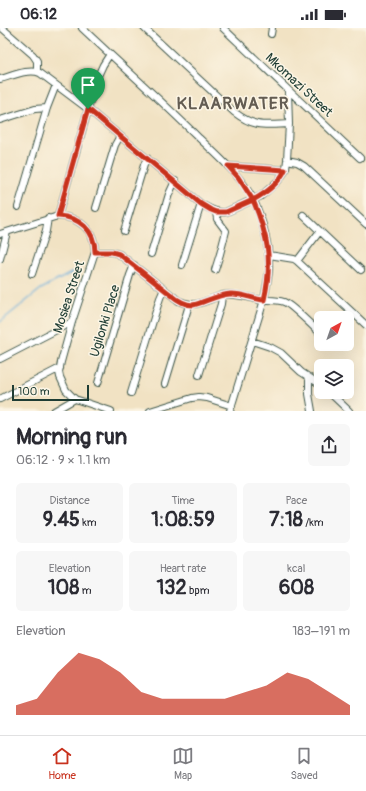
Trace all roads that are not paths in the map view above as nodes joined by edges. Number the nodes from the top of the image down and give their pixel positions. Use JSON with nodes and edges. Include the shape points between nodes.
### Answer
{"nodes":[{"id":1,"x":2,"y":28,"type":"edge"},
{"id":2,"x":82,"y":28,"type":"edge"},
{"id":3,"x":144,"y":28,"type":"edge"},
{"id":4,"x":227,"y":29,"type":"edge"},
{"id":5,"x":110,"y":54,"type":"junction"},
{"id":6,"x":37,"y":72,"type":"junction"},
{"id":7,"x":0,"y":79,"type":"edge"},
{"id":8,"x":56,"y":85,"type":"junction"},
{"id":9,"x":288,"y":90,"type":"junction"},
{"id":10,"x":47,"y":108,"type":"junction"},
{"id":11,"x":88,"y":109,"type":"junction"},
{"id":12,"x":0,"y":120,"type":"edge"},
{"id":13,"x":289,"y":124,"type":"junction"},
{"id":14,"x":120,"y":136,"type":"junction"},
{"id":15,"x":147,"y":158,"type":"junction"},
{"id":16,"x":360,"y":158,"type":"dead end"},
{"id":17,"x":287,"y":160,"type":"junction"},
{"id":18,"x":228,"y":166,"type":"junction"},
{"id":19,"x":285,"y":170,"type":"junction"},
{"id":20,"x":175,"y":182,"type":"junction"},
{"id":21,"x":253,"y":200,"type":"junction"},
{"id":22,"x":201,"y":204,"type":"junction"},
{"id":23,"x":18,"y":207,"type":"dead end"},
{"id":24,"x":96,"y":208,"type":"dead end"},
{"id":25,"x":216,"y":212,"type":"junction"},
{"id":26,"x":303,"y":215,"type":"dead end"},
{"id":27,"x":58,"y":216,"type":"junction"},
{"id":28,"x":48,"y":218,"type":"junction"},
{"id":29,"x":366,"y":224,"type":"edge"},
{"id":30,"x":124,"y":231,"type":"dead end"},
{"id":31,"x":320,"y":231,"type":"junction"},
{"id":32,"x":7,"y":232,"type":"junction"},
{"id":33,"x":0,"y":234,"type":"edge"},
{"id":34,"x":95,"y":252,"type":"junction"},
{"id":35,"x":151,"y":254,"type":"dead end"},
{"id":36,"x":268,"y":255,"type":"junction"},
{"id":37,"x":0,"y":260,"type":"edge"},
{"id":38,"x":297,"y":261,"type":"junction"},
{"id":39,"x":134,"y":265,"type":"junction"},
{"id":40,"x":182,"y":265,"type":"dead end"},
{"id":41,"x":214,"y":270,"type":"dead end"},
{"id":42,"x":361,"y":270,"type":"dead end"},
{"id":43,"x":32,"y":274,"type":"dead end"},
{"id":44,"x":164,"y":289,"type":"junction"},
{"id":45,"x":222,"y":296,"type":"junction"},
{"id":46,"x":264,"y":300,"type":"junction"},
{"id":47,"x":189,"y":305,"type":"junction"},
{"id":48,"x":72,"y":322,"type":"junction"},
{"id":49,"x":366,"y":325,"type":"edge"},
{"id":50,"x":314,"y":328,"type":"edge"},
{"id":51,"x":252,"y":341,"type":"junction"},
{"id":52,"x":0,"y":359,"type":"edge"},
{"id":53,"x":60,"y":368,"type":"junction"},
{"id":54,"x":199,"y":375,"type":"dead end"},
{"id":55,"x":309,"y":378,"type":"junction"},
{"id":56,"x":314,"y":381,"type":"edge"},
{"id":57,"x":98,"y":383,"type":"dead end"},
{"id":58,"x":165,"y":384,"type":"dead end"},
{"id":59,"x":131,"y":393,"type":"dead end"},
{"id":60,"x":0,"y":399,"type":"edge"},
{"id":61,"x":75,"y":399,"type":"junction"},
{"id":62,"x":336,"y":399,"type":"edge"},
{"id":63,"x":90,"y":404,"type":"junction"},
{"id":64,"x":161,"y":409,"type":"edge"},
{"id":65,"x":231,"y":409,"type":"edge"},
{"id":66,"x":54,"y":411,"type":"edge"},
{"id":67,"x":87,"y":411,"type":"edge"},
{"id":68,"x":111,"y":411,"type":"edge"},
{"id":69,"x":150,"y":411,"type":"edge"},
{"id":70,"x":312,"y":411,"type":"edge"},
{"id":71,"x":349,"y":411,"type":"edge"}],
"edges":[{"from":1,"to":6,"type":"street","via":[[33,55],[37,61]]},
{"from":2,"to":5,"type":"street"},
{"from":3,"to":13,"type":"street","via":[[243,119],[258,124]]},
{"from":4,"to":9,"type":"street","name":"Mkomazi Street"},
{"from":5,"to":11,"type":"street","via":[[97,78]]},
{"from":5,"to":18,"type":"street"},
{"from":6,"to":7,"type":"street","via":[[28,71]]},
{"from":6,"to":8,"type":"street"},
{"from":8,"to":10,"type":"street"},
{"from":8,"to":11,"type":"street"},
{"from":9,"to":13,"type":"street"},
{"from":9,"to":16,"type":"street","name":"Mkomazi Street"},
{"from":10,"to":12,"type":"street"},
{"from":10,"to":23,"type":"street"},
{"from":11,"to":14,"type":"street"},
{"from":11,"to":27,"type":"street"},
{"from":13,"to":17,"type":"street"},
{"from":14,"to":15,"type":"street"},
{"from":14,"to":24,"type":"street"},
{"from":15,"to":20,"type":"street"},
{"from":15,"to":30,"type":"street"},
{"from":17,"to":19,"type":"street"},
{"from":17,"to":29,"type":"street","via":[[304,166]]},
{"from":18,"to":19,"type":"street"},
{"from":18,"to":21,"type":"street"},
{"from":19,"to":21,"type":"street","via":[[278,181]]},
{"from":20,"to":22,"type":"street"},
{"from":20,"to":35,"type":"street"},
{"from":21,"to":25,"type":"street","via":[[226,212]]},
{"from":21,"to":36,"type":"street","via":[[265,231]]},
{"from":22,"to":25,"type":"street"},
{"from":22,"to":40,"type":"street"},
{"from":25,"to":41,"type":"street","via":[[217,219],[226,231]]},
{"from":26,"to":31,"type":"street"},
{"from":27,"to":28,"type":"street","name":"Mosiea Street"},
{"from":27,"to":34,"type":"street","name":"Mosiea Street","via":[[73,219],[87,228],[95,244]]},
{"from":28,"to":32,"type":"street","name":"Mosiea Street"},
{"from":28,"to":43,"type":"street"},
{"from":31,"to":38,"type":"street"},
{"from":31,"to":42,"type":"street"},
{"from":32,"to":33,"type":"street","name":"Mosiea Street"},
{"from":32,"to":37,"type":"street"},
{"from":34,"to":39,"type":"street","via":[[117,253]]},
{"from":34,"to":48,"type":"street","name":"Mosiea Street"},
{"from":36,"to":38,"type":"street"},
{"from":36,"to":46,"type":"street"},
{"from":38,"to":49,"type":"street"},
{"from":39,"to":44,"type":"street"},
{"from":39,"to":57,"type":"street","name":"Ugilonki Place"},
{"from":44,"to":47,"type":"street","via":[[179,301]]},
{"from":44,"to":59,"type":"street"},
{"from":45,"to":46,"type":"street","via":[[230,294]]},
{"from":45,"to":47,"type":"street"},
{"from":45,"to":54,"type":"street"},
{"from":46,"to":50,"type":"street","via":[[288,304]]},
{"from":46,"to":51,"type":"street"},
{"from":47,"to":58,"type":"street"},
{"from":48,"to":52,"type":"street"},
{"from":48,"to":53,"type":"street","name":"Mosiea Street"},
{"from":51,"to":55,"type":"street","via":[[281,353]]},
{"from":51,"to":65,"type":"street"},
{"from":53,"to":60,"type":"street"},
{"from":53,"to":61,"type":"street","name":"Mosiea Street","via":[[62,384]]},
{"from":55,"to":56,"type":"street"},
{"from":55,"to":70,"type":"street"},
{"from":61,"to":63,"type":"street"},
{"from":61,"to":66,"type":"street"},
{"from":62,"to":71,"type":"street"},
{"from":63,"to":67,"type":"street"},
{"from":63,"to":68,"type":"street"},
{"from":64,"to":65,"type":"street","via":[[199,397]]},
{"from":64,"to":69,"type":"street"}]}
